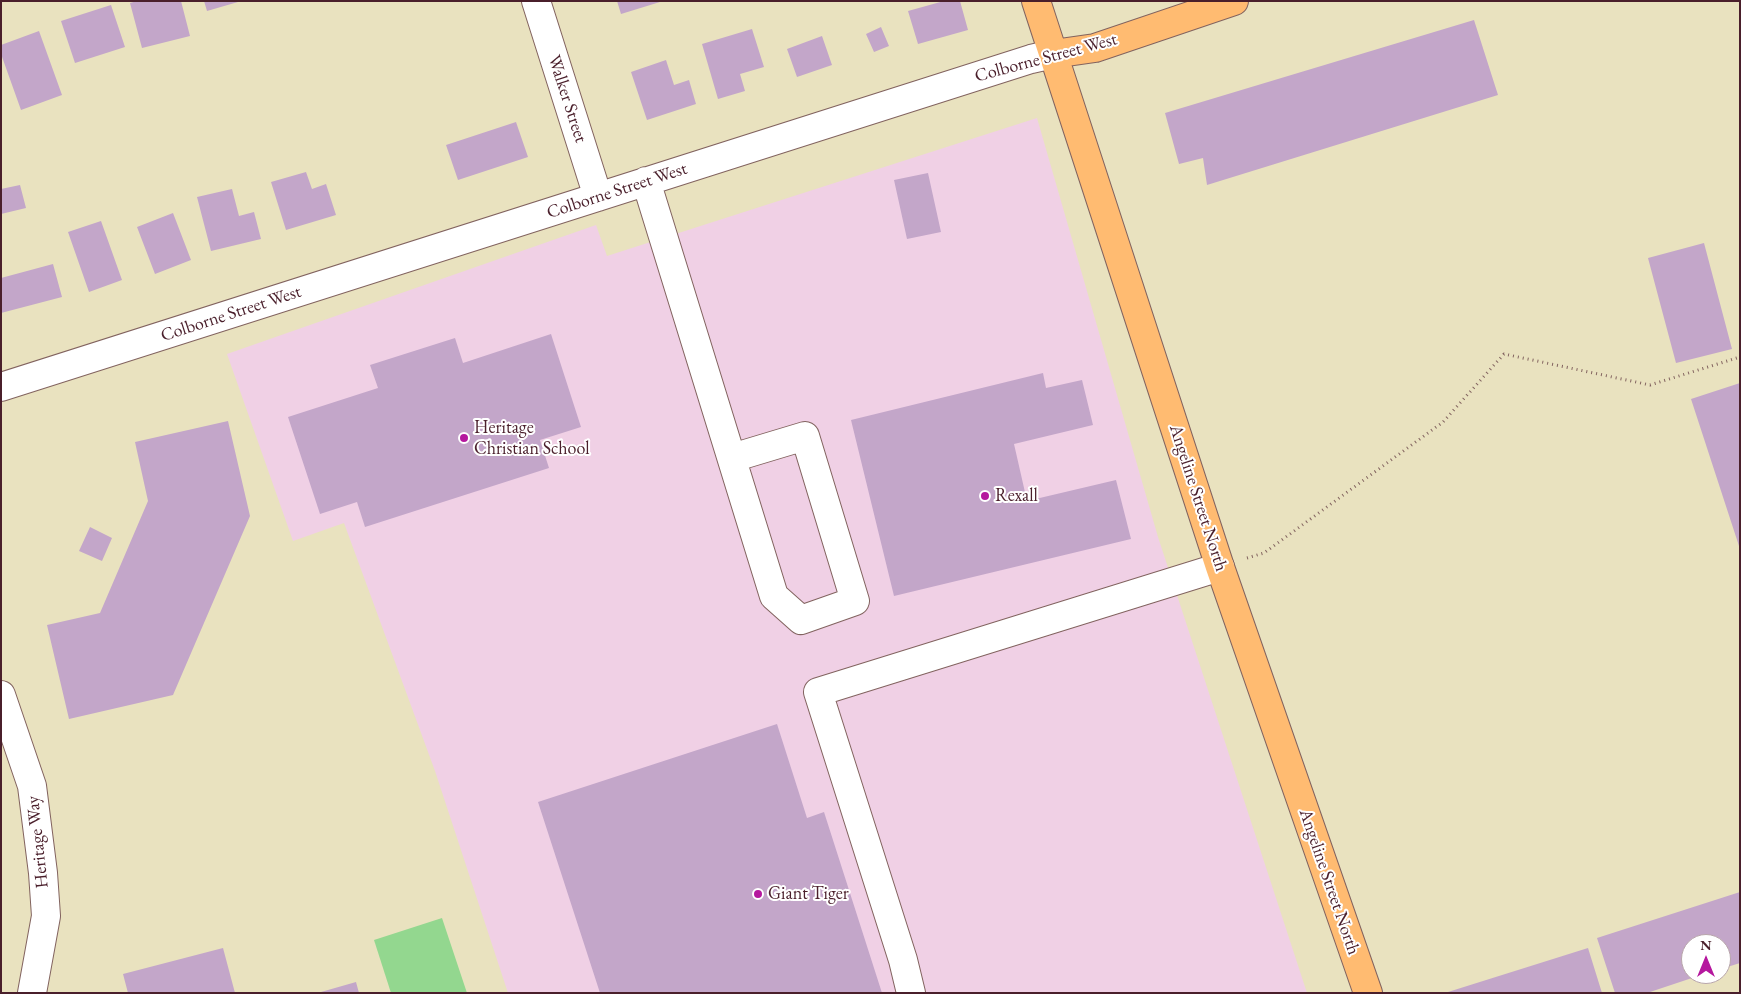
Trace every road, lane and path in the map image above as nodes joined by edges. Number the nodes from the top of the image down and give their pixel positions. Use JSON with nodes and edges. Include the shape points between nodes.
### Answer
{"nodes":[{"id":1,"x":536,"y":1,"type":"edge"},
{"id":2,"x":1036,"y":1,"type":"edge"},
{"id":3,"x":1234,"y":1,"type":"edge"},
{"id":4,"x":1053,"y":54,"type":"junction"},
{"id":5,"x":646,"y":181,"type":"junction"},
{"id":6,"x":598,"y":197,"type":"junction"},
{"id":7,"x":1740,"y":357,"type":"edge"},
{"id":8,"x":1,"y":387,"type":"edge"},
{"id":9,"x":732,"y":458,"type":"junction"},
{"id":10,"x":1220,"y":567,"type":"junction"},
{"id":11,"x":1,"y":695,"type":"edge"},
{"id":12,"x":32,"y":993,"type":"edge"},
{"id":13,"x":912,"y":993,"type":"edge"},
{"id":14,"x":1368,"y":993,"type":"edge"}],
"edges":[{"from":1,"to":6,"type":"street","name":"Walker Street"},
{"from":2,"to":4,"type":"main road","name":"Angeline Street North"},
{"from":3,"to":4,"type":"main road","name":"Colborne Street West","via":[[1095,48]]},
{"from":4,"to":5,"type":"street","name":"Colborne Street West"},
{"from":4,"to":10,"type":"main road","name":"Angeline Street North"},
{"from":5,"to":6,"type":"street","name":"Colborne Street West"},
{"from":5,"to":9,"type":"street"},
{"from":6,"to":8,"type":"street","name":"Colborne Street West"},
{"from":7,"to":10,"type":"path","via":[[1650,386],[1504,354],[1443,422],[1264,553]]},
{"from":9,"to":9,"type":"street","via":[[774,596],[801,620],[856,602],[805,436]]},
{"from":10,"to":13,"type":"street","via":[[818,692]]},
{"from":10,"to":14,"type":"main road","name":"Angeline Street North"},
{"from":11,"to":12,"type":"street","name":"Heritage Way","via":[[32,786],[43,873],[46,916]]}]}
